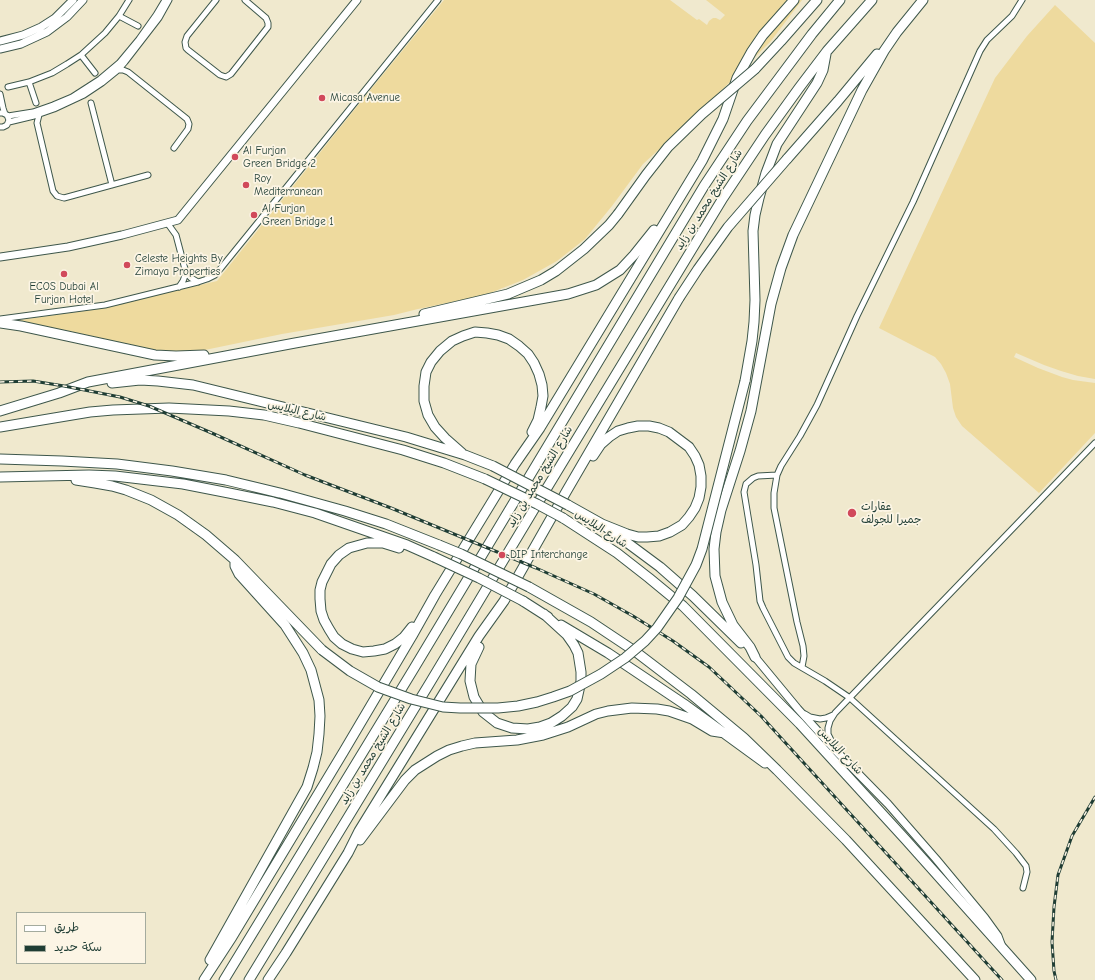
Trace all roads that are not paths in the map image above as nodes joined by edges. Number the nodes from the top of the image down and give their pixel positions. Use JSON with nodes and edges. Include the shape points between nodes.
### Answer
{"nodes":[{"id":1,"x":73,"y":0,"type":"edge"},
{"id":2,"x":83,"y":0,"type":"edge"},
{"id":3,"x":129,"y":0,"type":"edge"},
{"id":4,"x":165,"y":0,"type":"edge"},
{"id":5,"x":169,"y":0,"type":"edge"},
{"id":6,"x":216,"y":0,"type":"edge"},
{"id":7,"x":245,"y":0,"type":"edge"},
{"id":8,"x":358,"y":0,"type":"edge"},
{"id":9,"x":438,"y":0,"type":"edge"},
{"id":10,"x":794,"y":0,"type":"edge"},
{"id":11,"x":817,"y":0,"type":"edge"},
{"id":12,"x":840,"y":0,"type":"edge"},
{"id":13,"x":872,"y":0,"type":"edge"},
{"id":14,"x":923,"y":0,"type":"edge"},
{"id":15,"x":1022,"y":0,"type":"edge"},
{"id":16,"x":119,"y":16,"type":"junction"},
{"id":17,"x":138,"y":26,"type":"dead end"},
{"id":18,"x":897,"y":32,"type":"junction"},
{"id":19,"x":0,"y":41,"type":"edge"},
{"id":20,"x":0,"y":50,"type":"edge"},
{"id":21,"x":827,"y":51,"type":"junction"},
{"id":22,"x":81,"y":55,"type":"junction"},
{"id":23,"x":125,"y":62,"type":"junction"},
{"id":24,"x":118,"y":70,"type":"junction"},
{"id":25,"x":128,"y":72,"type":"junction"},
{"id":26,"x":95,"y":73,"type":"dead end"},
{"id":27,"x":29,"y":82,"type":"junction"},
{"id":28,"x":8,"y":87,"type":"dead end"},
{"id":29,"x":0,"y":94,"type":"edge"},
{"id":30,"x":36,"y":102,"type":"dead end"},
{"id":31,"x":91,"y":102,"type":"dead end"},
{"id":32,"x":4,"y":114,"type":"edge"},
{"id":33,"x":39,"y":115,"type":"junction"},
{"id":34,"x":31,"y":117,"type":"junction"},
{"id":35,"x":9,"y":122,"type":"junction"},
{"id":36,"x":37,"y":123,"type":"junction"},
{"id":37,"x":0,"y":127,"type":"edge"},
{"id":38,"x":174,"y":148,"type":"dead end"},
{"id":39,"x":148,"y":176,"type":"dead end"},
{"id":40,"x":112,"y":185,"type":"junction"},
{"id":41,"x":679,"y":200,"type":"junction"},
{"id":42,"x":178,"y":220,"type":"junction"},
{"id":43,"x":168,"y":224,"type":"junction"},
{"id":44,"x":176,"y":235,"type":"junction"},
{"id":45,"x":0,"y":257,"type":"edge"},
{"id":46,"x":186,"y":273,"type":"junction"},
{"id":47,"x":198,"y":282,"type":"junction"},
{"id":48,"x":179,"y":287,"type":"junction"},
{"id":49,"x":0,"y":319,"type":"edge"},
{"id":50,"x":0,"y":323,"type":"edge"},
{"id":51,"x":398,"y":325,"type":"junction"},
{"id":52,"x":219,"y":357,"type":"junction"},
{"id":53,"x":58,"y":393,"type":"junction"},
{"id":54,"x":0,"y":411,"type":"edge"},
{"id":55,"x":0,"y":427,"type":"edge"},
{"id":56,"x":1095,"y":443,"type":"edge"},
{"id":57,"x":464,"y":455,"type":"junction"},
{"id":58,"x":0,"y":460,"type":"edge"},
{"id":59,"x":515,"y":464,"type":"junction"},
{"id":60,"x":777,"y":475,"type":"junction"},
{"id":61,"x":37,"y":476,"type":"junction"},
{"id":62,"x":0,"y":477,"type":"edge"},
{"id":63,"x":566,"y":492,"type":"junction"},
{"id":64,"x":602,"y":524,"type":"junction"},
{"id":65,"x":423,"y":551,"type":"junction"},
{"id":66,"x":235,"y":560,"type":"junction"},
{"id":67,"x":435,"y":595,"type":"junction"},
{"id":68,"x":496,"y":612,"type":"junction"},
{"id":69,"x":544,"y":614,"type":"junction"},
{"id":70,"x":755,"y":657,"type":"junction"},
{"id":71,"x":802,"y":667,"type":"junction"},
{"id":72,"x":850,"y":698,"type":"junction"},
{"id":73,"x":798,"y":710,"type":"junction"},
{"id":74,"x":835,"y":713,"type":"junction"},
{"id":75,"x":725,"y":733,"type":"junction"},
{"id":76,"x":836,"y":751,"type":"junction"},
{"id":77,"x":777,"y":770,"type":"junction"},
{"id":78,"x":348,"y":853,"type":"junction"},
{"id":79,"x":1023,"y":888,"type":"dead end"},
{"id":80,"x":1000,"y":946,"type":"junction"},
{"id":81,"x":199,"y":980,"type":"edge"},
{"id":82,"x":204,"y":980,"type":"edge"},
{"id":83,"x":224,"y":980,"type":"edge"},
{"id":84,"x":249,"y":980,"type":"edge"},
{"id":85,"x":268,"y":980,"type":"edge"},
{"id":86,"x":975,"y":980,"type":"edge"},
{"id":87,"x":1030,"y":980,"type":"edge"}],
"edges":[{"from":1,"to":19,"type":"street","via":[[42,27]]},
{"from":2,"to":20,"type":"street","via":[[67,17],[47,32],[22,44]]},
{"from":3,"to":16,"type":"street"},
{"from":4,"to":32,"type":"street","via":[[156,16],[119,63],[100,79],[53,106],[34,112]]},
{"from":5,"to":23,"type":"street","via":[[159,18]]},
{"from":6,"to":7,"type":"street","via":[[185,42],[188,50],[220,75],[226,76],[232,74],[268,27],[266,18]]},
{"from":8,"to":42,"type":"street"},
{"from":9,"to":47,"type":"street","via":[[221,268],[211,277]]},
{"from":10,"to":41,"type":"highway","via":[[752,51],[713,140]]},
{"from":11,"to":51,"type":"highway","bridge":true,"via":[[755,69],[668,147],[618,214],[584,250],[541,280],[508,294],[418,316]]},
{"from":12,"to":83,"type":"highway","name":"شارع الشيخ محمد بن زايد","via":[[747,121],[704,186]]},
{"from":13,"to":21,"type":"highway","name":"شارع الشيخ محمد بن زايد"},
{"from":14,"to":18,"type":"highway"},
{"from":15,"to":60,"type":"street","via":[[1012,16],[987,40],[980,51],[913,202],[847,335],[825,389]]},
{"from":16,"to":17,"type":"street"},
{"from":16,"to":22,"type":"street"},
{"from":18,"to":63,"type":"highway","bridge":true,"via":[[728,227],[701,264]]},
{"from":18,"to":70,"type":"highway","via":[[862,90],[786,251],[771,304],[746,431],[717,524],[713,558],[719,594],[729,618]]},
{"from":21,"to":66,"type":"highway","bridge":true,"via":[[817,83],[777,144],[759,198],[753,231],[755,300],[751,349],[702,549],[678,598],[646,641],[601,674],[570,690],[537,702],[498,708],[460,708],[416,701],[378,687],[350,671],[322,650]]},
{"from":21,"to":84,"type":"highway","name":"شارع الشيخ محمد بن زايد","via":[[765,136],[724,198]]},
{"from":22,"to":26,"type":"street"},
{"from":22,"to":27,"type":"street","via":[[52,73]]},
{"from":23,"to":24,"type":"street"},
{"from":23,"to":25,"type":"street"},
{"from":24,"to":25,"type":"street"},
{"from":24,"to":33,"type":"street","via":[[84,95]]},
{"from":25,"to":38,"type":"street","via":[[188,121],[188,129]]},
{"from":27,"to":28,"type":"street"},
{"from":27,"to":30,"type":"street"},
{"from":29,"to":32,"type":"street"},
{"from":31,"to":40,"type":"street"},
{"from":32,"to":35,"type":"street"},
{"from":33,"to":34,"type":"street"},
{"from":33,"to":36,"type":"street"},
{"from":34,"to":35,"type":"street"},
{"from":34,"to":36,"type":"street"},
{"from":35,"to":37,"type":"street","via":[[5,127]]},
{"from":36,"to":40,"type":"street","via":[[55,195],[64,198]]},
{"from":39,"to":40,"type":"street"},
{"from":41,"to":51,"type":"highway","via":[[634,256],[620,270],[596,285],[568,294]]},
{"from":41,"to":59,"type":"highway","via":[[540,428]]},
{"from":42,"to":43,"type":"street"},
{"from":42,"to":44,"type":"street"},
{"from":43,"to":44,"type":"street"},
{"from":43,"to":45,"type":"street","via":[[68,247]]},
{"from":44,"to":46,"type":"street"},
{"from":46,"to":47,"type":"street"},
{"from":46,"to":48,"type":"street"},
{"from":47,"to":48,"type":"street"},
{"from":48,"to":49,"type":"street","via":[[101,306]]},
{"from":50,"to":52,"type":"highway","via":[[155,355]]},
{"from":51,"to":52,"type":"highway"},
{"from":52,"to":53,"type":"highway","via":[[88,382]]},
{"from":53,"to":54,"type":"highway"},
{"from":53,"to":57,"type":"highway","via":[[122,382],[176,382],[383,431]]},
{"from":55,"to":80,"type":"highway","name":"شارع اليلايس","bridge":true,"via":[[113,410],[169,408],[229,411],[299,423],[396,448],[485,479],[531,501],[563,518],[617,553],[683,606],[800,724]]},
{"from":56,"to":72,"type":"street"},
{"from":57,"to":59,"type":"highway","via":[[435,427],[428,415],[424,401],[426,372],[440,351],[452,341],[475,332],[487,332],[509,339],[528,354],[542,384],[543,396],[538,420]]},
{"from":57,"to":64,"type":"highway","bridge":true,"via":[[493,466]]},
{"from":58,"to":77,"type":"highway","bridge":true,"via":[[117,464],[226,480],[345,511],[439,545],[529,587],[591,622],[656,667],[710,709]]},
{"from":59,"to":67,"type":"highway"},
{"from":60,"to":71,"type":"street","via":[[774,508],[803,646]]},
{"from":60,"to":71,"type":"street","via":[[753,478],[746,484],[744,492],[761,605],[790,659]]},
{"from":61,"to":62,"type":"highway"},
{"from":61,"to":65,"type":"highway","via":[[116,476],[230,493],[315,513]]},
{"from":61,"to":66,"type":"highway","via":[[101,484],[151,500],[178,514]]},
{"from":63,"to":64,"type":"highway","via":[[601,444],[623,430],[638,426],[659,428],[669,432],[688,447],[699,465],[701,487],[695,508],[682,525],[670,532],[647,538],[627,534]]},
{"from":63,"to":68,"type":"highway"},
{"from":64,"to":70,"type":"highway","via":[[675,580]]},
{"from":65,"to":67,"type":"highway","via":[[411,552],[374,542],[349,548],[339,555],[326,572],[320,590],[321,611],[334,637],[342,644],[363,652],[374,652],[395,644],[404,637]]},
{"from":65,"to":69,"type":"highway","bridge":true},
{"from":66,"to":81,"type":"highway","via":[[239,574],[285,626],[303,653],[311,670],[319,700],[319,734],[317,752],[306,787]]},
{"from":67,"to":82,"type":"highway"},
{"from":68,"to":69,"type":"highway","via":[[471,664],[471,689],[478,705],[490,718],[504,726],[520,729],[540,727],[562,716],[572,707],[580,690],[578,653],[567,635]]},
{"from":68,"to":78,"type":"highway","via":[[390,779]]},
{"from":69,"to":75,"type":"highway","via":[[608,653]]},
{"from":70,"to":73,"type":"street"},
{"from":71,"to":72,"type":"street"},
{"from":72,"to":74,"type":"street"},
{"from":72,"to":79,"type":"street","via":[[1006,841],[1026,866]]},
{"from":73,"to":74,"type":"street","via":[[816,719],[826,718]]},
{"from":73,"to":76,"type":"street"},
{"from":74,"to":76,"type":"street","via":[[828,731]]},
{"from":75,"to":77,"type":"highway"},
{"from":75,"to":78,"type":"highway","via":[[714,732],[692,719],[669,711],[632,708],[596,714],[543,736],[475,743],[449,750],[415,770],[405,780]]},
{"from":76,"to":80,"type":"street","via":[[888,804],[962,888],[998,936]]},
{"from":77,"to":86,"type":"highway","via":[[846,840]]},
{"from":78,"to":85,"type":"highway"},
{"from":80,"to":87,"type":"highway","name":"شارع اليلايس"}]}
